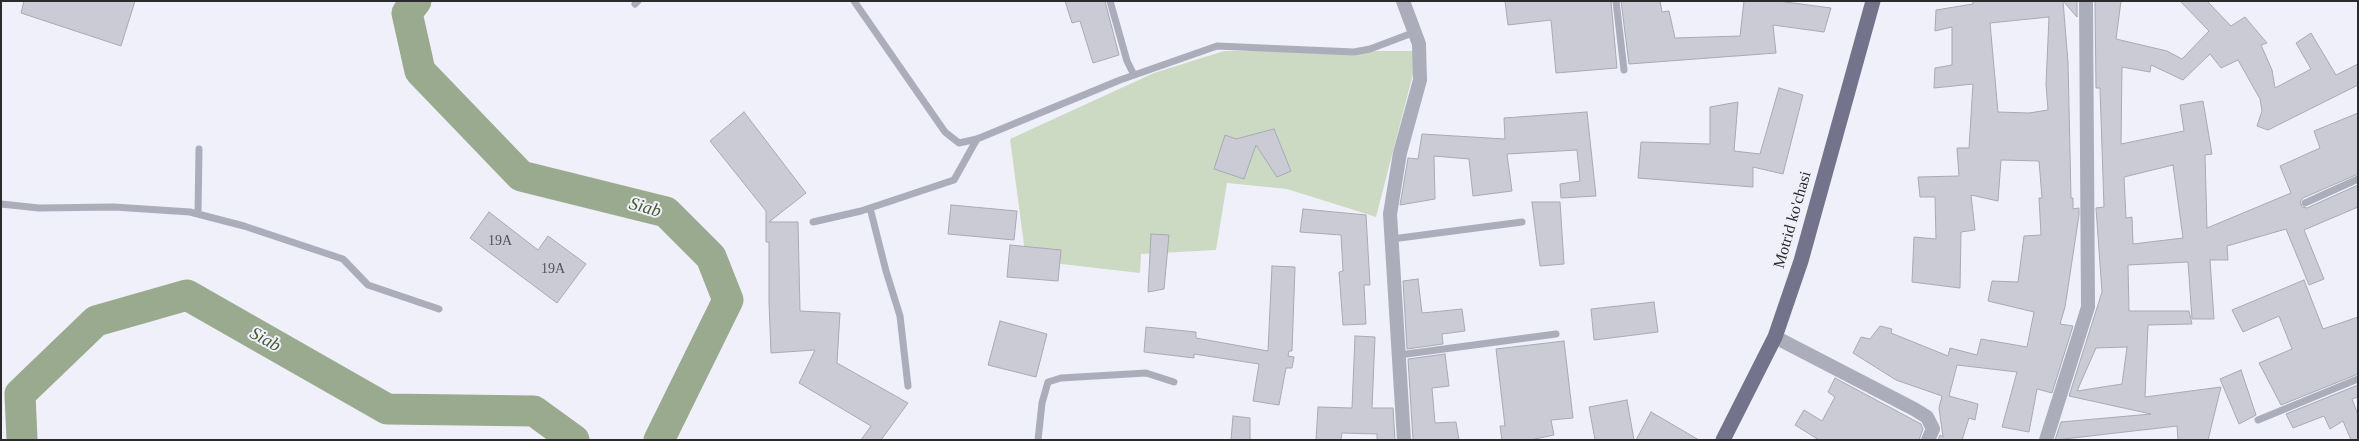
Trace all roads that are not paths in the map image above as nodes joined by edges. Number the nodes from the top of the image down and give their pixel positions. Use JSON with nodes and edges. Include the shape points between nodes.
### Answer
{"nodes":[{"id":1,"x":854,"y":1,"type":"edge"},
{"id":2,"x":1110,"y":1,"type":"edge"},
{"id":3,"x":1403,"y":1,"type":"edge"},
{"id":4,"x":1616,"y":1,"type":"edge"},
{"id":5,"x":1873,"y":1,"type":"edge"},
{"id":6,"x":2086,"y":1,"type":"edge"},
{"id":7,"x":1415,"y":32,"type":"junction"},
{"id":8,"x":1624,"y":70,"type":"dead end"},
{"id":9,"x":1134,"y":75,"type":"junction"},
{"id":10,"x":976,"y":139,"type":"junction"},
{"id":11,"x":199,"y":149,"type":"dead end"},
{"id":12,"x":2358,"y":179,"type":"edge"},
{"id":13,"x":2305,"y":203,"type":"dead end"},
{"id":14,"x":1,"y":204,"type":"edge"},
{"id":15,"x":870,"y":208,"type":"junction"},
{"id":16,"x":198,"y":214,"type":"junction"},
{"id":17,"x":813,"y":222,"type":"dead end"},
{"id":18,"x":1522,"y":222,"type":"dead end"},
{"id":19,"x":1392,"y":239,"type":"junction"},
{"id":20,"x":439,"y":309,"type":"dead end"},
{"id":21,"x":1556,"y":334,"type":"dead end"},
{"id":22,"x":1775,"y":338,"type":"junction"},
{"id":23,"x":1399,"y":355,"type":"junction"},
{"id":24,"x":2358,"y":380,"type":"edge"},
{"id":25,"x":1174,"y":382,"type":"dead end"},
{"id":26,"x":908,"y":386,"type":"dead end"},
{"id":27,"x":2258,"y":420,"type":"dead end"},
{"id":28,"x":1038,"y":440,"type":"edge"},
{"id":29,"x":1404,"y":440,"type":"edge"},
{"id":30,"x":1723,"y":440,"type":"edge"},
{"id":31,"x":1928,"y":440,"type":"edge"},
{"id":32,"x":2046,"y":440,"type":"edge"}],
"edges":[{"from":1,"to":10,"type":"lane","via":[[945,132],[959,143]]},
{"from":2,"to":9,"type":"lane"},
{"from":3,"to":7,"type":"street"},
{"from":4,"to":8,"type":"lane"},
{"from":5,"to":22,"type":"main road","name":"Motrid ko'chasi","via":[[1801,261]]},
{"from":6,"to":32,"type":"street","via":[[2088,307]]},
{"from":7,"to":9,"type":"lane","via":[[1354,52],[1217,46]]},
{"from":7,"to":19,"type":"street","via":[[1419,44],[1420,80],[1400,153],[1390,214]]},
{"from":9,"to":10,"type":"lane"},
{"from":10,"to":15,"type":"lane","via":[[954,180]]},
{"from":11,"to":16,"type":"lane"},
{"from":12,"to":13,"type":"lane"},
{"from":14,"to":16,"type":"lane","via":[[39,208],[138,208]]},
{"from":15,"to":17,"type":"lane"},
{"from":15,"to":26,"type":"lane","via":[[900,316]]},
{"from":16,"to":20,"type":"lane","via":[[343,259],[368,285]]},
{"from":18,"to":19,"type":"lane"},
{"from":19,"to":23,"type":"street"},
{"from":21,"to":23,"type":"lane"},
{"from":22,"to":30,"type":"main road","name":"Motrid ko'chasi"},
{"from":22,"to":31,"type":"street","via":[[1927,417],[1933,429]]},
{"from":23,"to":29,"type":"street"},
{"from":24,"to":27,"type":"lane"},
{"from":25,"to":28,"type":"lane","via":[[1146,373],[1061,378],[1048,382]]}]}
